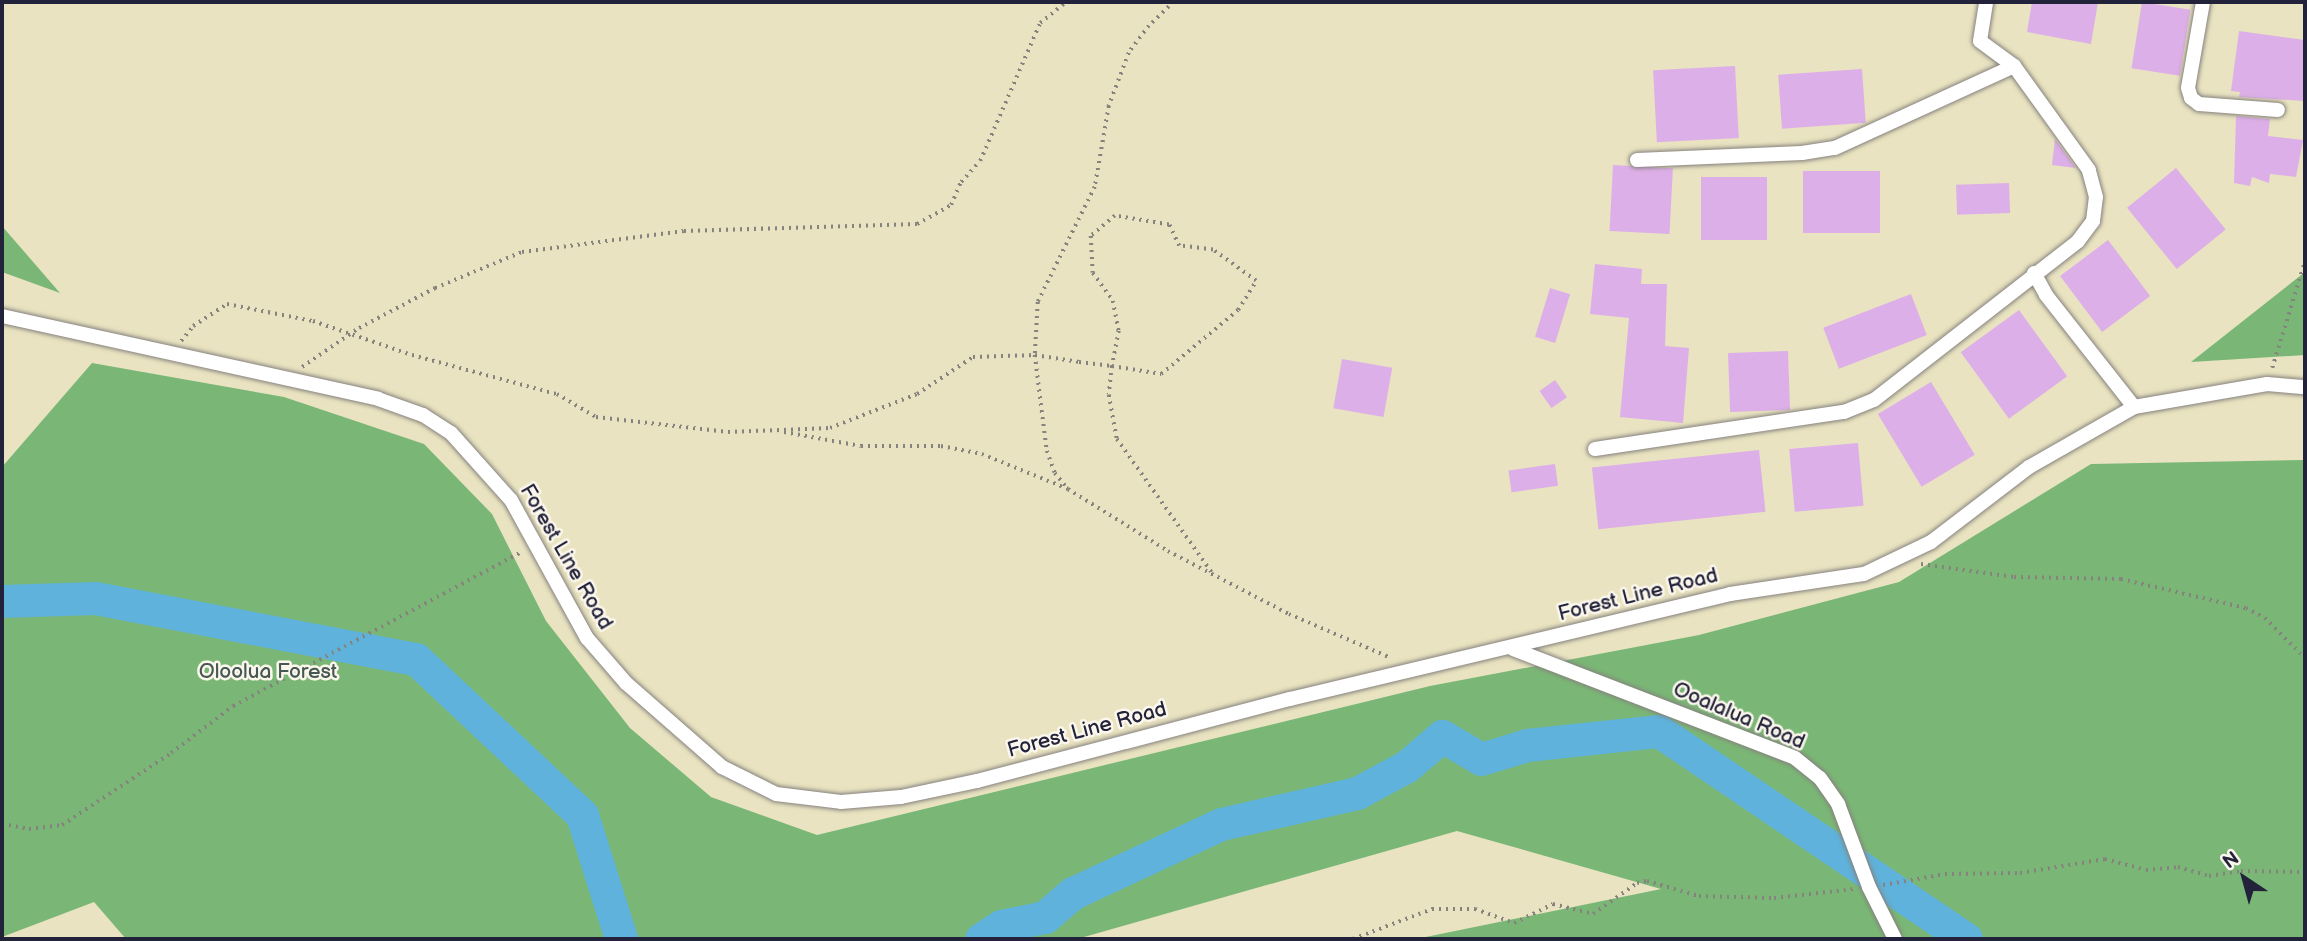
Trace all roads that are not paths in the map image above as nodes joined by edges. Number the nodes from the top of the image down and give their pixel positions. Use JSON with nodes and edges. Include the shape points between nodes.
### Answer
{"nodes":[{"id":1,"x":1986,"y":2,"type":"edge"},
{"id":2,"x":2203,"y":2,"type":"edge"},
{"id":3,"x":2014,"y":66,"type":"junction"},
{"id":4,"x":2278,"y":110,"type":"dead end"},
{"id":5,"x":1637,"y":160,"type":"dead end"},
{"id":6,"x":2034,"y":272,"type":"junction"},
{"id":7,"x":2,"y":316,"type":"edge"},
{"id":8,"x":2305,"y":387,"type":"edge"},
{"id":9,"x":2134,"y":407,"type":"junction"},
{"id":10,"x":1595,"y":449,"type":"dead end"},
{"id":11,"x":1512,"y":649,"type":"junction"},
{"id":12,"x":1895,"y":939,"type":"edge"}],
"edges":[{"from":1,"to":3,"type":"street","via":[[1980,41]]},
{"from":2,"to":4,"type":"street","via":[[2188,88],[2191,98],[2199,104]]},
{"from":3,"to":5,"type":"street","via":[[1835,148]]},
{"from":3,"to":6,"type":"street","via":[[2071,140],[2089,170],[2096,197],[2093,221],[2078,241]]},
{"from":6,"to":9,"type":"street","via":[[2046,295]]},
{"from":6,"to":10,"type":"street","via":[[1874,400],[1844,412]]},
{"from":7,"to":11,"type":"street","name":"Forest Line Road","via":[[378,399],[424,415],[480,462],[538,542],[587,638],[626,683],[722,766],[776,794],[841,802],[901,797]]},
{"from":8,"to":9,"type":"street","name":"Forest Line Road","via":[[2267,384]]},
{"from":9,"to":11,"type":"street","name":"Forest Line Road","via":[[2029,467],[1931,542],[1864,574],[1730,594]]},
{"from":11,"to":12,"type":"street","name":"Ooalalua Road","via":[[1795,758],[1820,778],[1838,804],[1869,887]]}]}
